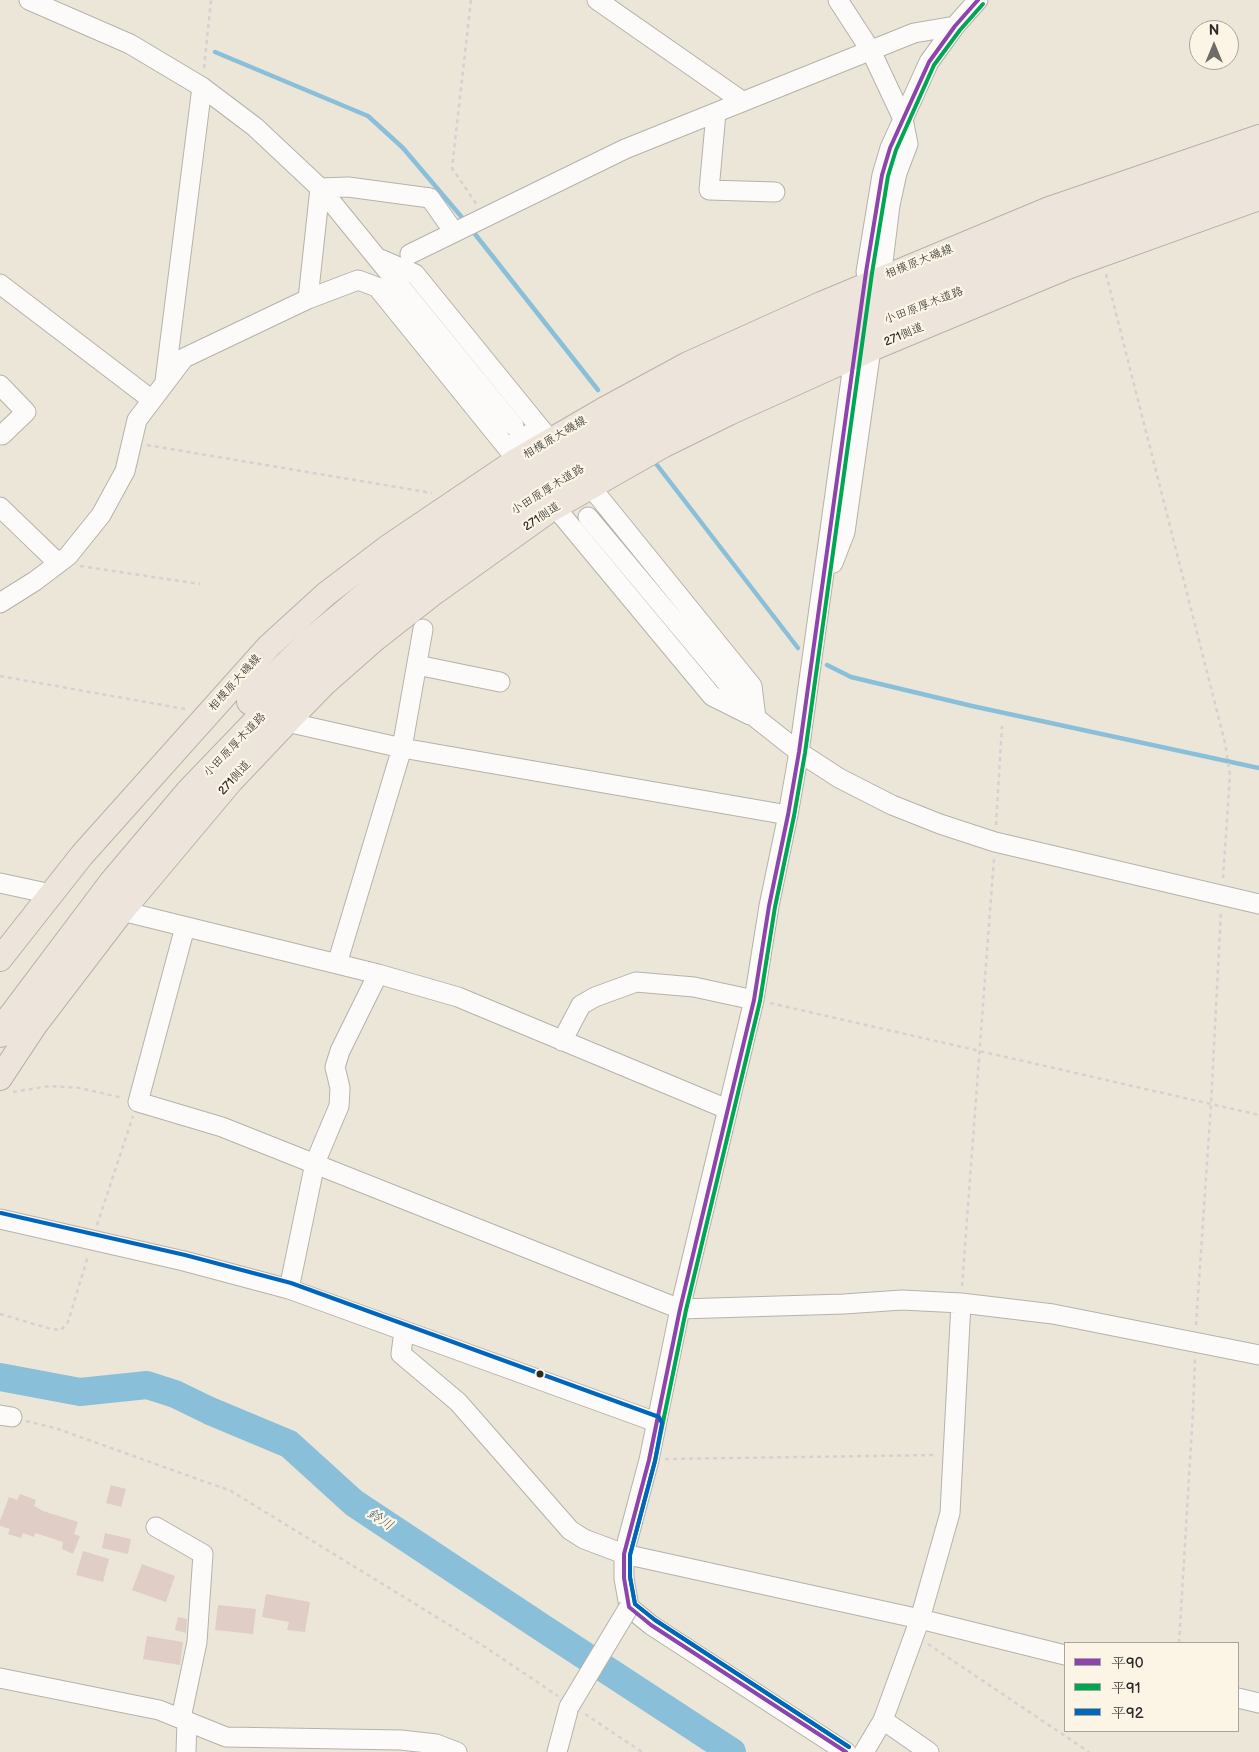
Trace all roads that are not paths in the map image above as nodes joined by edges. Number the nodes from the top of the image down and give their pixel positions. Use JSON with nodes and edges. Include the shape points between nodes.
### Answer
{"nodes":[{"id":1,"x":30,"y":0,"type":"edge"},
{"id":2,"x":597,"y":0,"type":"edge"},
{"id":3,"x":838,"y":0,"type":"edge"},
{"id":4,"x":978,"y":0,"type":"edge"},
{"id":5,"x":955,"y":26,"type":"junction"},
{"id":6,"x":871,"y":51,"type":"junction"},
{"id":7,"x":202,"y":87,"type":"junction"},
{"id":8,"x":742,"y":101,"type":"junction"},
{"id":9,"x":716,"y":113,"type":"junction"},
{"id":10,"x":903,"y":119,"type":"junction"},
{"id":11,"x":1259,"y":137,"type":"edge"},
{"id":12,"x":1259,"y":160,"type":"edge"},
{"id":13,"x":1259,"y":183,"type":"edge"},
{"id":14,"x":320,"y":188,"type":"junction"},
{"id":15,"x":775,"y":192,"type":"dead end"},
{"id":16,"x":1259,"y":198,"type":"edge"},
{"id":17,"x":470,"y":224,"type":"junction"},
{"id":18,"x":410,"y":254,"type":"dead end"},
{"id":19,"x":376,"y":257,"type":"junction"},
{"id":20,"x":874,"y":275,"type":"junction"},
{"id":21,"x":0,"y":284,"type":"edge"},
{"id":22,"x":308,"y":299,"type":"junction"},
{"id":23,"x":871,"y":349,"type":"junction"},
{"id":24,"x":852,"y":372,"type":"dead end"},
{"id":25,"x":165,"y":382,"type":"junction"},
{"id":26,"x":0,"y":385,"type":"edge"},
{"id":27,"x":152,"y":400,"type":"junction"},
{"id":28,"x":514,"y":426,"type":"dead end"},
{"id":29,"x":543,"y":431,"type":"junction"},
{"id":30,"x":2,"y":436,"type":"dead end"},
{"id":31,"x":512,"y":452,"type":"junction"},
{"id":32,"x":596,"y":495,"type":"junction"},
{"id":33,"x":0,"y":507,"type":"edge"},
{"id":34,"x":561,"y":515,"type":"junction"},
{"id":35,"x":588,"y":518,"type":"dead end"},
{"id":36,"x":58,"y":563,"type":"junction"},
{"id":37,"x":822,"y":592,"type":"junction"},
{"id":38,"x":0,"y":603,"type":"edge"},
{"id":39,"x":423,"y":629,"type":"dead end"},
{"id":40,"x":417,"y":665,"type":"junction"},
{"id":41,"x":500,"y":682,"type":"dead end"},
{"id":42,"x":756,"y":718,"type":"junction"},
{"id":43,"x":287,"y":722,"type":"junction"},
{"id":44,"x":402,"y":748,"type":"junction"},
{"id":45,"x":799,"y":752,"type":"junction"},
{"id":46,"x":788,"y":815,"type":"junction"},
{"id":47,"x":0,"y":883,"type":"edge"},
{"id":48,"x":51,"y":894,"type":"junction"},
{"id":49,"x":1259,"y":904,"type":"edge"},
{"id":50,"x":122,"y":911,"type":"junction"},
{"id":51,"x":185,"y":927,"type":"junction"},
{"id":52,"x":0,"y":959,"type":"edge"},
{"id":53,"x":337,"y":964,"type":"junction"},
{"id":54,"x":378,"y":974,"type":"junction"},
{"id":55,"x":754,"y":1000,"type":"junction"},
{"id":56,"x":0,"y":1004,"type":"edge"},
{"id":57,"x":0,"y":1033,"type":"edge"},
{"id":58,"x":562,"y":1041,"type":"junction"},
{"id":59,"x":6,"y":1085,"type":"edge"},
{"id":60,"x":727,"y":1109,"type":"junction"},
{"id":61,"x":315,"y":1163,"type":"junction"},
{"id":62,"x":0,"y":1219,"type":"edge"},
{"id":63,"x":289,"y":1288,"type":"junction"},
{"id":64,"x":961,"y":1303,"type":"junction"},
{"id":65,"x":680,"y":1309,"type":"junction"},
{"id":66,"x":404,"y":1331,"type":"junction"},
{"id":67,"x":1259,"y":1355,"type":"edge"},
{"id":68,"x":656,"y":1422,"type":"junction"},
{"id":69,"x":156,"y":1527,"type":"dead end"},
{"id":70,"x":624,"y":1554,"type":"junction"},
{"id":71,"x":629,"y":1607,"type":"junction"},
{"id":72,"x":918,"y":1627,"type":"junction"},
{"id":73,"x":1064,"y":1655,"type":"edge"},
{"id":74,"x":0,"y":1678,"type":"edge"},
{"id":75,"x":1239,"y":1698,"type":"edge"},
{"id":76,"x":1259,"y":1703,"type":"edge"},
{"id":77,"x":184,"y":1720,"type":"junction"},
{"id":78,"x":883,"y":1720,"type":"junction"},
{"id":79,"x":186,"y":1752,"type":"edge"},
{"id":80,"x":457,"y":1752,"type":"edge"},
{"id":81,"x":557,"y":1752,"type":"edge"},
{"id":82,"x":846,"y":1752,"type":"edge"},
{"id":83,"x":864,"y":1752,"type":"edge"},
{"id":84,"x":929,"y":1752,"type":"edge"}],
"edges":[{"from":1,"to":7,"type":"street","via":[[130,44]]},
{"from":2,"to":8,"type":"street"},
{"from":3,"to":6,"type":"street"},
{"from":4,"to":5,"type":"street"},
{"from":5,"to":6,"type":"street","via":[[914,33]]},
{"from":5,"to":10,"type":"street","via":[[929,62]]},
{"from":6,"to":8,"type":"street"},
{"from":6,"to":10,"type":"street"},
{"from":7,"to":14,"type":"street","via":[[255,127]]},
{"from":7,"to":25,"type":"street"},
{"from":8,"to":9,"type":"street"},
{"from":9,"to":15,"type":"street","via":[[709,190]]},
{"from":9,"to":17,"type":"street","via":[[625,149]]},
{"from":10,"to":20,"type":"street","via":[[908,144],[897,173]]},
{"from":11,"to":20,"type":"main road","name":"相模原大磯線","via":[[1049,209]]},
{"from":12,"to":56,"type":"highway","name":"小田原厚木道路","via":[[1042,238],[834,318],[614,425],[524,480],[402,566],[310,642],[248,704],[175,782],[98,874]]},
{"from":13,"to":57,"type":"highway","name":"小田原厚木道路","via":[[843,336],[627,441],[533,497],[417,580],[327,654],[262,717],[189,793],[120,875]]},
{"from":14,"to":17,"type":"street","via":[[348,187],[430,198]]},
{"from":14,"to":19,"type":"street"},
{"from":14,"to":22,"type":"street"},
{"from":16,"to":23,"type":"main road","name":"271側道","via":[[1070,266]]},
{"from":17,"to":18,"type":"street"},
{"from":19,"to":28,"type":"street"},
{"from":19,"to":29,"type":"street","via":[[415,274]]},
{"from":20,"to":29,"type":"main road","name":"相模原大磯線"},
{"from":21,"to":27,"type":"street"},
{"from":22,"to":25,"type":"street","via":[[184,358]]},
{"from":22,"to":31,"type":"street","via":[[358,280],[377,287]]},
{"from":23,"to":32,"type":"main road","name":"271側道","via":[[664,445]]},
{"from":23,"to":37,"type":"street","via":[[845,532]]},
{"from":24,"to":37,"type":"street"},
{"from":25,"to":27,"type":"street"},
{"from":26,"to":30,"type":"street","via":[[26,412]]},
{"from":27,"to":36,"type":"street","via":[[137,420],[125,471],[102,515],[68,556]]},
{"from":29,"to":31,"type":"main road","name":"相模原大磯線"},
{"from":31,"to":48,"type":"main road","name":"相模原大磯線","via":[[458,500],[326,594],[269,646]]},
{"from":32,"to":34,"type":"main road","name":"271側道"},
{"from":32,"to":42,"type":"street","via":[[752,686]]},
{"from":33,"to":36,"type":"street"},
{"from":34,"to":42,"type":"street","via":[[712,696]]},
{"from":34,"to":43,"type":"main road","name":"271側道","via":[[431,595],[325,683]]},
{"from":35,"to":42,"type":"street"},
{"from":36,"to":38,"type":"street"},
{"from":37,"to":45,"type":"street"},
{"from":39,"to":40,"type":"street"},
{"from":40,"to":41,"type":"street"},
{"from":40,"to":44,"type":"street"},
{"from":42,"to":45,"type":"street"},
{"from":43,"to":44,"type":"street"},
{"from":43,"to":50,"type":"main road","name":"271側道","via":[[231,781]]},
{"from":44,"to":46,"type":"street"},
{"from":44,"to":53,"type":"street"},
{"from":45,"to":46,"type":"street"},
{"from":45,"to":49,"type":"street","via":[[839,778],[892,805],[940,824],[995,842]]},
{"from":46,"to":55,"type":"street"},
{"from":47,"to":48,"type":"street"},
{"from":48,"to":52,"type":"main road","name":"相模原大磯線"},
{"from":50,"to":51,"type":"street"},
{"from":50,"to":59,"type":"main road","name":"271側道","via":[[35,1025]]},
{"from":51,"to":53,"type":"street"},
{"from":51,"to":61,"type":"street","via":[[138,1102],[222,1127]]},
{"from":53,"to":54,"type":"street"},
{"from":54,"to":58,"type":"street","via":[[458,997]]},
{"from":54,"to":61,"type":"street","via":[[340,1051],[335,1067],[340,1088],[339,1106]]},
{"from":55,"to":58,"type":"street","via":[[694,987],[636,982],[596,996],[581,1005]]},
{"from":55,"to":60,"type":"street"},
{"from":58,"to":60,"type":"street"},
{"from":60,"to":65,"type":"street"},
{"from":61,"to":63,"type":"street"},
{"from":61,"to":65,"type":"street"},
{"from":62,"to":63,"type":"street"},
{"from":63,"to":66,"type":"street"},
{"from":64,"to":65,"type":"street","via":[[902,1300]]},
{"from":64,"to":67,"type":"street","via":[[1053,1314]]},
{"from":64,"to":72,"type":"street","via":[[950,1513]]},
{"from":65,"to":68,"type":"street"},
{"from":66,"to":68,"type":"street"},
{"from":66,"to":70,"type":"street","via":[[401,1354],[458,1402],[570,1530],[584,1539]]},
{"from":68,"to":70,"type":"street"},
{"from":69,"to":77,"type":"street","via":[[203,1554],[197,1642]]},
{"from":70,"to":71,"type":"street"},
{"from":70,"to":72,"type":"street"},
{"from":71,"to":81,"type":"street","bridge":true,"via":[[570,1705]]},
{"from":71,"to":82,"type":"street","via":[[651,1625]]},
{"from":72,"to":73,"type":"street"},
{"from":72,"to":78,"type":"street"},
{"from":74,"to":77,"type":"street","via":[[159,1710]]},
{"from":75,"to":76,"type":"street"},
{"from":77,"to":79,"type":"street"},
{"from":77,"to":80,"type":"street","via":[[226,1737],[402,1740],[436,1744]]},
{"from":78,"to":83,"type":"street"},
{"from":78,"to":84,"type":"street"}]}
